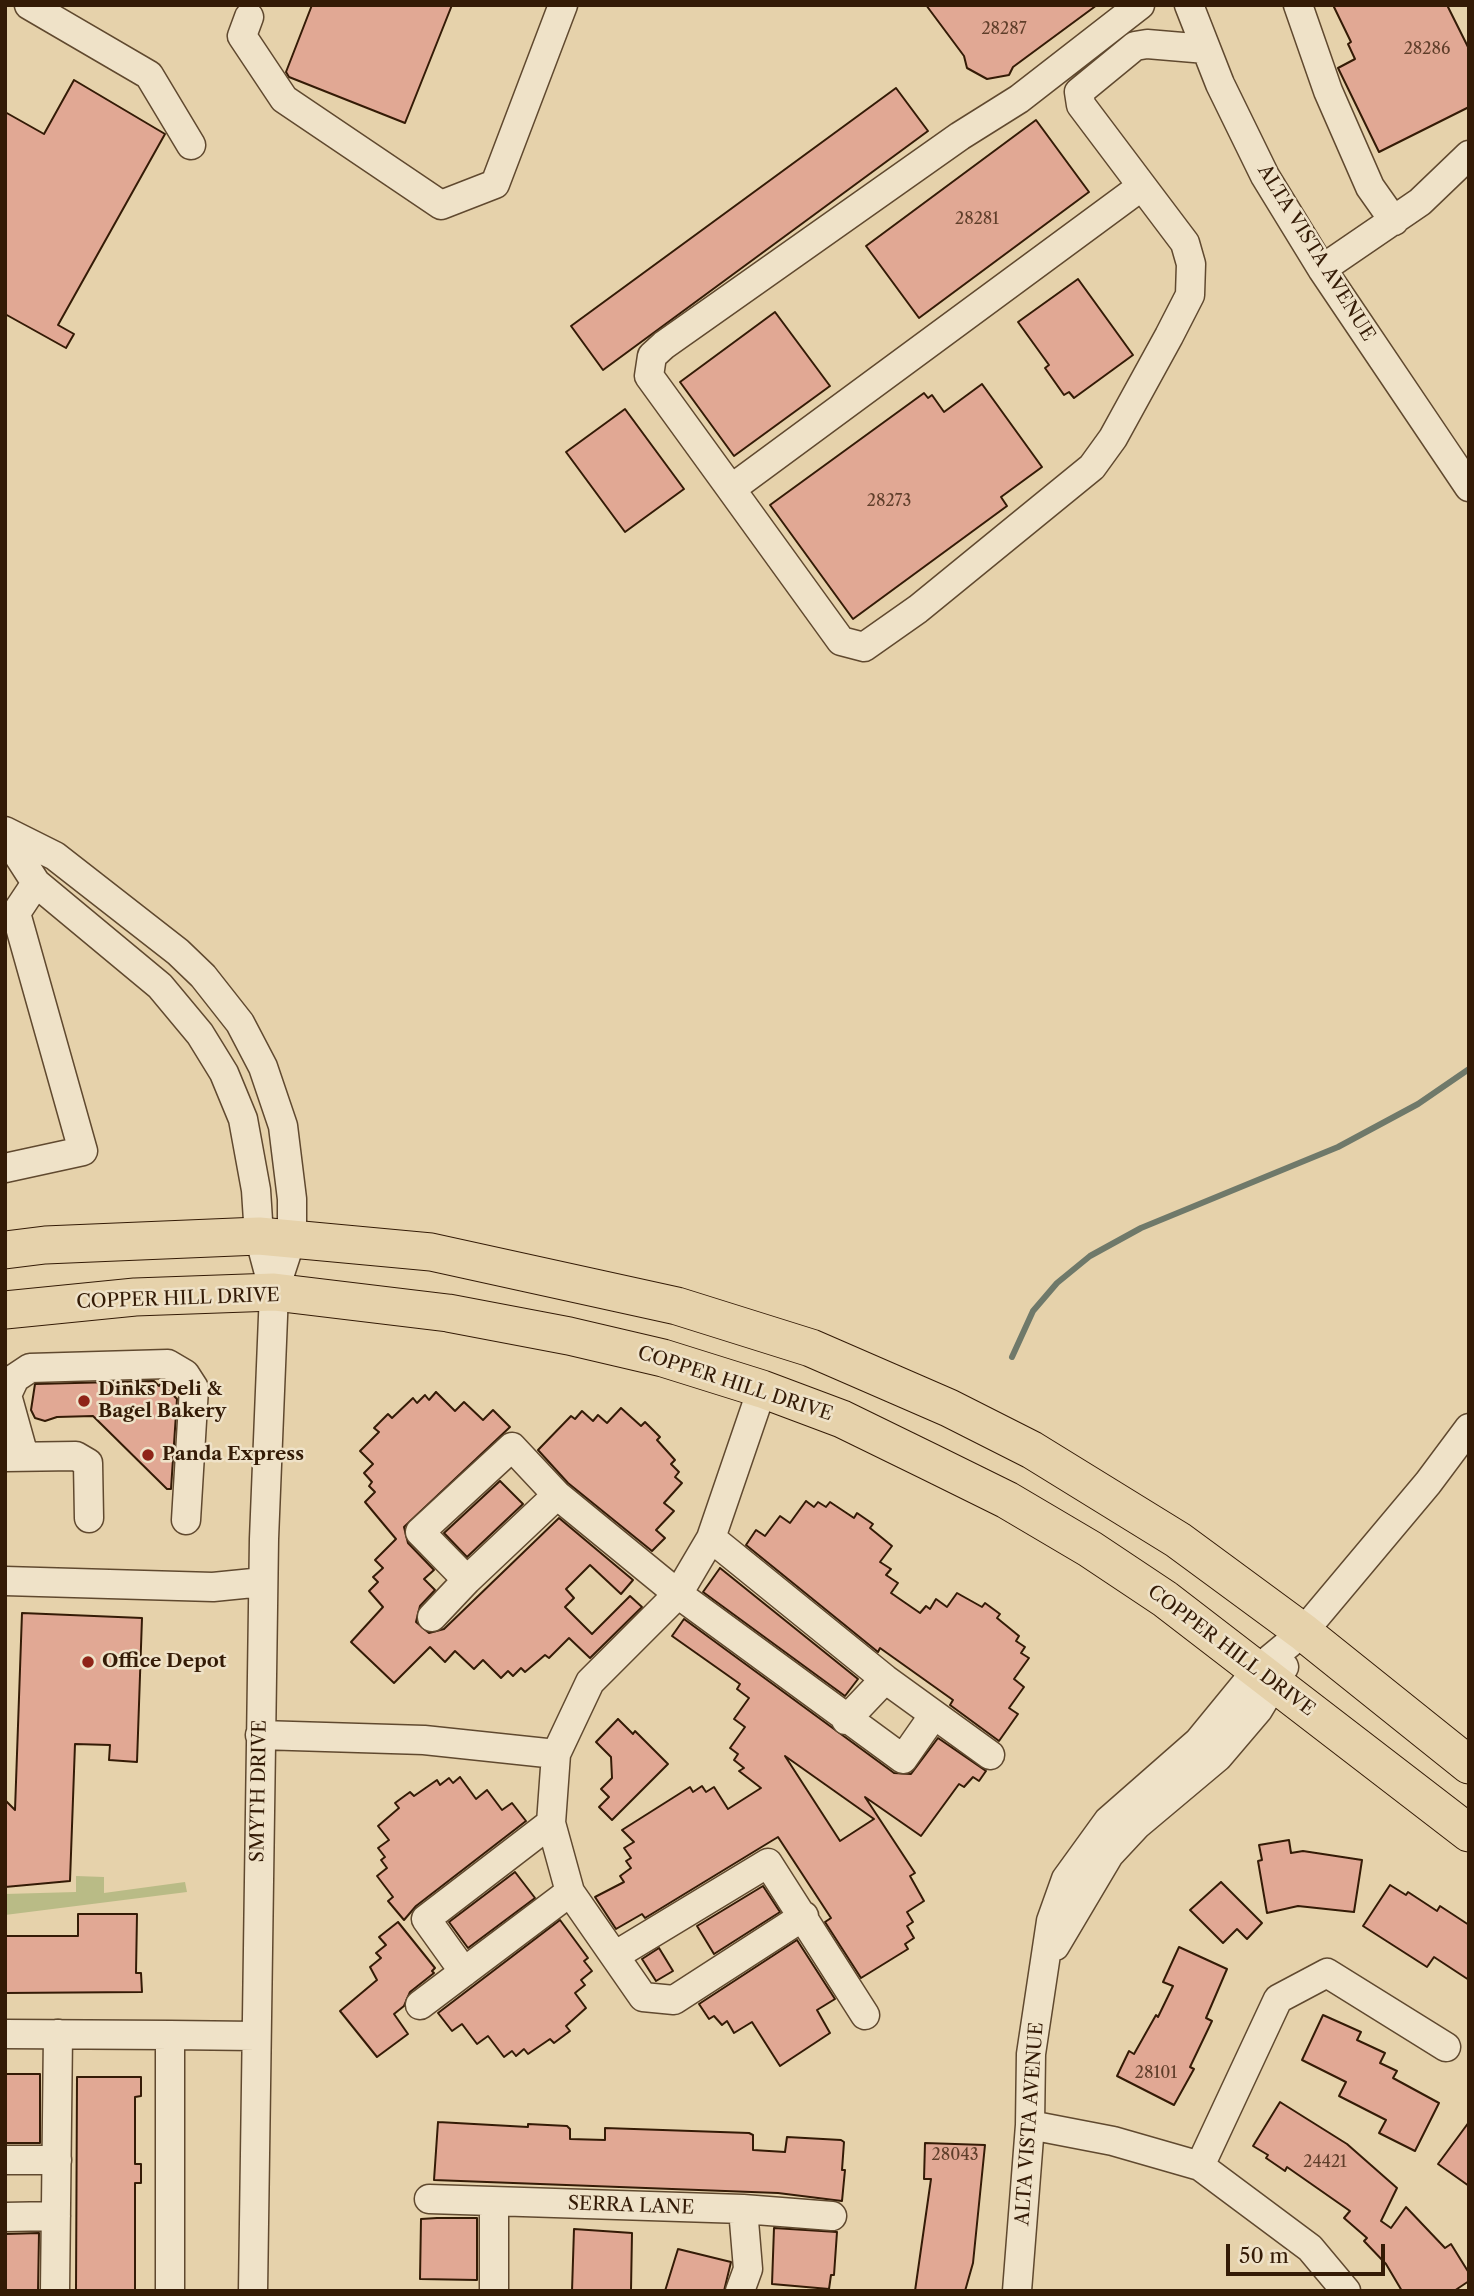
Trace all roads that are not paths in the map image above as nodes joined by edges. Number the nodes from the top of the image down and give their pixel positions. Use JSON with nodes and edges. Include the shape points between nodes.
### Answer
{"nodes":[{"id":1,"x":29,"y":5,"type":"edge"},
{"id":2,"x":563,"y":5,"type":"edge"},
{"id":3,"x":1140,"y":5,"type":"edge"},
{"id":4,"x":1189,"y":5,"type":"edge"},
{"id":5,"x":1298,"y":5,"type":"edge"},
{"id":6,"x":244,"y":9,"type":"edge"},
{"id":7,"x":1206,"y":49,"type":"junction"},
{"id":8,"x":191,"y":145,"type":"dead end"},
{"id":9,"x":1469,"y":155,"type":"edge"},
{"id":10,"x":1142,"y":186,"type":"junction"},
{"id":11,"x":1394,"y":221,"type":"junction"},
{"id":12,"x":1322,"y":269,"type":"junction"},
{"id":13,"x":1469,"y":487,"type":"edge"},
{"id":14,"x":731,"y":489,"type":"junction"},
{"id":15,"x":5,"y":833,"type":"edge"},
{"id":16,"x":36,"y":883,"type":"junction"},
{"id":17,"x":5,"y":1168,"type":"edge"},
{"id":18,"x":276,"y":1237,"type":"junction"},
{"id":19,"x":5,"y":1250,"type":"edge"},
{"id":20,"x":274,"y":1292,"type":"junction"},
{"id":21,"x":5,"y":1310,"type":"edge"},
{"id":22,"x":762,"y":1389,"type":"junction"},
{"id":23,"x":1469,"y":1428,"type":"edge"},
{"id":24,"x":14,"y":1456,"type":"edge"},
{"id":25,"x":557,"y":1495,"type":"junction"},
{"id":26,"x":89,"y":1518,"type":"dead end"},
{"id":27,"x":186,"y":1520,"type":"dead end"},
{"id":28,"x":711,"y":1538,"type":"junction"},
{"id":29,"x":467,"y":1580,"type":"junction"},
{"id":30,"x":5,"y":1581,"type":"edge"},
{"id":31,"x":263,"y":1582,"type":"junction"},
{"id":32,"x":678,"y":1594,"type":"junction"},
{"id":33,"x":432,"y":1617,"type":"dead end"},
{"id":34,"x":1303,"y":1632,"type":"junction"},
{"id":35,"x":1266,"y":1677,"type":"junction"},
{"id":36,"x":885,"y":1679,"type":"junction"},
{"id":37,"x":933,"y":1716,"type":"junction"},
{"id":38,"x":846,"y":1720,"type":"junction"},
{"id":39,"x":260,"y":1735,"type":"junction"},
{"id":40,"x":556,"y":1754,"type":"junction"},
{"id":41,"x":990,"y":1755,"type":"dead end"},
{"id":42,"x":1469,"y":1765,"type":"edge"},
{"id":43,"x":551,"y":1823,"type":"junction"},
{"id":44,"x":1469,"y":1833,"type":"edge"},
{"id":45,"x":570,"y":1892,"type":"junction"},
{"id":46,"x":804,"y":1916,"type":"junction"},
{"id":47,"x":616,"y":1955,"type":"junction"},
{"id":48,"x":464,"y":1972,"type":"junction"},
{"id":49,"x":420,"y":2004,"type":"dead end"},
{"id":50,"x":865,"y":2015,"type":"dead end"},
{"id":51,"x":5,"y":2034,"type":"edge"},
{"id":52,"x":58,"y":2034,"type":"junction"},
{"id":53,"x":170,"y":2035,"type":"junction"},
{"id":54,"x":255,"y":2036,"type":"junction"},
{"id":55,"x":1446,"y":2048,"type":"dead end"},
{"id":56,"x":1030,"y":2124,"type":"junction"},
{"id":57,"x":5,"y":2160,"type":"edge"},
{"id":58,"x":57,"y":2160,"type":"junction"},
{"id":59,"x":1200,"y":2166,"type":"junction"},
{"id":60,"x":429,"y":2199,"type":"dead end"},
{"id":61,"x":494,"y":2202,"type":"junction"},
{"id":62,"x":743,"y":2209,"type":"junction"},
{"id":63,"x":56,"y":2216,"type":"junction"},
{"id":64,"x":832,"y":2216,"type":"dead end"},
{"id":65,"x":5,"y":2217,"type":"edge"},
{"id":66,"x":55,"y":2291,"type":"edge"},
{"id":67,"x":170,"y":2291,"type":"edge"},
{"id":68,"x":254,"y":2291,"type":"edge"},
{"id":69,"x":494,"y":2291,"type":"edge"},
{"id":70,"x":740,"y":2291,"type":"edge"},
{"id":71,"x":1017,"y":2291,"type":"edge"},
{"id":72,"x":1346,"y":2291,"type":"edge"}],
"edges":[{"from":1,"to":8,"type":"street","via":[[149,75]]},
{"from":2,"to":6,"type":"street","via":[[495,184],[442,205],[284,99],[242,36]]},
{"from":3,"to":14,"type":"street","via":[[1019,99],[960,136],[652,356],[649,376]]},
{"from":4,"to":7,"type":"street","name":"ALTA VISTA AVENUE"},
{"from":5,"to":11,"type":"street","via":[[1328,91],[1370,187]]},
{"from":7,"to":10,"type":"street","via":[[1135,46],[1079,92],[1081,106]]},
{"from":7,"to":12,"type":"street","name":"ALTA VISTA AVENUE","via":[[1265,176]]},
{"from":9,"to":11,"type":"street"},
{"from":10,"to":14,"type":"street"},
{"from":10,"to":14,"type":"street","via":[[1185,243],[1191,264],[1190,295],[1169,336],[1092,467],[918,609],[864,647],[841,641]]},
{"from":11,"to":12,"type":"street"},
{"from":12,"to":13,"type":"street","name":"ALTA VISTA AVENUE"},
{"from":15,"to":16,"type":"street"},
{"from":15,"to":18,"type":"street","via":[[55,856],[177,952],[203,976],[240,1023],[263,1067],[283,1126],[292,1199]]},
{"from":16,"to":17,"type":"street","via":[[16,913],[83,1151]]},
{"from":16,"to":18,"type":"street","via":[[160,986],[200,1034],[224,1073],[243,1119],[257,1196]]},
{"from":18,"to":19,"type":"main road","via":[[110,1241]]},
{"from":18,"to":20,"type":"street","name":"SMYTH DRIVE"},
{"from":18,"to":34,"type":"main road","via":[[431,1252],[548,1276],[677,1306],[811,1348],[1032,1450],[1178,1540]]},
{"from":20,"to":21,"type":"main road","name":"COPPER HILL DRIVE","via":[[135,1297]]},
{"from":20,"to":22,"type":"main road","name":"COPPER HILL DRIVE","via":[[448,1313],[569,1336],[663,1358]]},
{"from":20,"to":31,"type":"street","name":"SMYTH DRIVE"},
{"from":22,"to":28,"type":"street"},
{"from":22,"to":35,"type":"main road","name":"COPPER HILL DRIVE","via":[[842,1419],[1007,1500],[1165,1599]]},
{"from":23,"to":34,"type":"street","name":"ALTA VISTA AVENUE"},
{"from":24,"to":26,"type":"street","via":[[76,1455],[88,1463]]},
{"from":24,"to":27,"type":"street","via":[[7,1395],[15,1378],[30,1368],[169,1364],[185,1374],[194,1388]]},
{"from":25,"to":29,"type":"street"},
{"from":25,"to":29,"type":"street","via":[[512,1447],[420,1532]]},
{"from":25,"to":32,"type":"street"},
{"from":28,"to":32,"type":"street"},
{"from":28,"to":36,"type":"street"},
{"from":29,"to":33,"type":"street"},
{"from":30,"to":31,"type":"street","via":[[214,1587]]},
{"from":31,"to":39,"type":"street","name":"SMYTH DRIVE"},
{"from":32,"to":38,"type":"street"},
{"from":32,"to":40,"type":"street","via":[[590,1682]]},
{"from":34,"to":35,"type":"street","name":"ALTA VISTA AVENUE"},
{"from":34,"to":42,"type":"main road"},
{"from":35,"to":44,"type":"main road","name":"COPPER HILL DRIVE"},
{"from":35,"to":56,"type":"street","name":"ALTA VISTA AVENUE","via":[[1258,1710],[1218,1758],[1137,1825],[1110,1855],[1048,1958],[1031,2054]]},
{"from":36,"to":37,"type":"street"},
{"from":36,"to":38,"type":"street"},
{"from":37,"to":38,"type":"street","via":[[903,1759]]},
{"from":37,"to":41,"type":"street"},
{"from":39,"to":40,"type":"street","via":[[424,1740]]},
{"from":39,"to":54,"type":"street","name":"SMYTH DRIVE"},
{"from":40,"to":43,"type":"street"},
{"from":43,"to":45,"type":"street"},
{"from":43,"to":48,"type":"street","via":[[426,1919]]},
{"from":45,"to":47,"type":"street"},
{"from":45,"to":48,"type":"street"},
{"from":46,"to":47,"type":"street","via":[[674,2000],[643,1997]]},
{"from":46,"to":47,"type":"street","via":[[768,1863]]},
{"from":46,"to":50,"type":"street"},
{"from":48,"to":49,"type":"street"},
{"from":51,"to":52,"type":"street"},
{"from":52,"to":53,"type":"street"},
{"from":52,"to":58,"type":"street"},
{"from":53,"to":54,"type":"street"},
{"from":53,"to":67,"type":"street"},
{"from":54,"to":68,"type":"street","name":"SMYTH DRIVE"},
{"from":55,"to":59,"type":"street","via":[[1327,1973],[1278,1999]]},
{"from":56,"to":59,"type":"street"},
{"from":56,"to":71,"type":"street","name":"ALTA VISTA AVENUE"},
{"from":57,"to":58,"type":"street"},
{"from":58,"to":63,"type":"street"},
{"from":59,"to":72,"type":"street","via":[[1310,2248]]},
{"from":60,"to":61,"type":"street","name":"SERRA LANE"},
{"from":61,"to":62,"type":"street","name":"SERRA LANE"},
{"from":61,"to":69,"type":"street"},
{"from":62,"to":64,"type":"street","name":"SERRA LANE"},
{"from":62,"to":70,"type":"street","via":[[748,2269]]},
{"from":63,"to":65,"type":"street"},
{"from":63,"to":66,"type":"street"}]}
